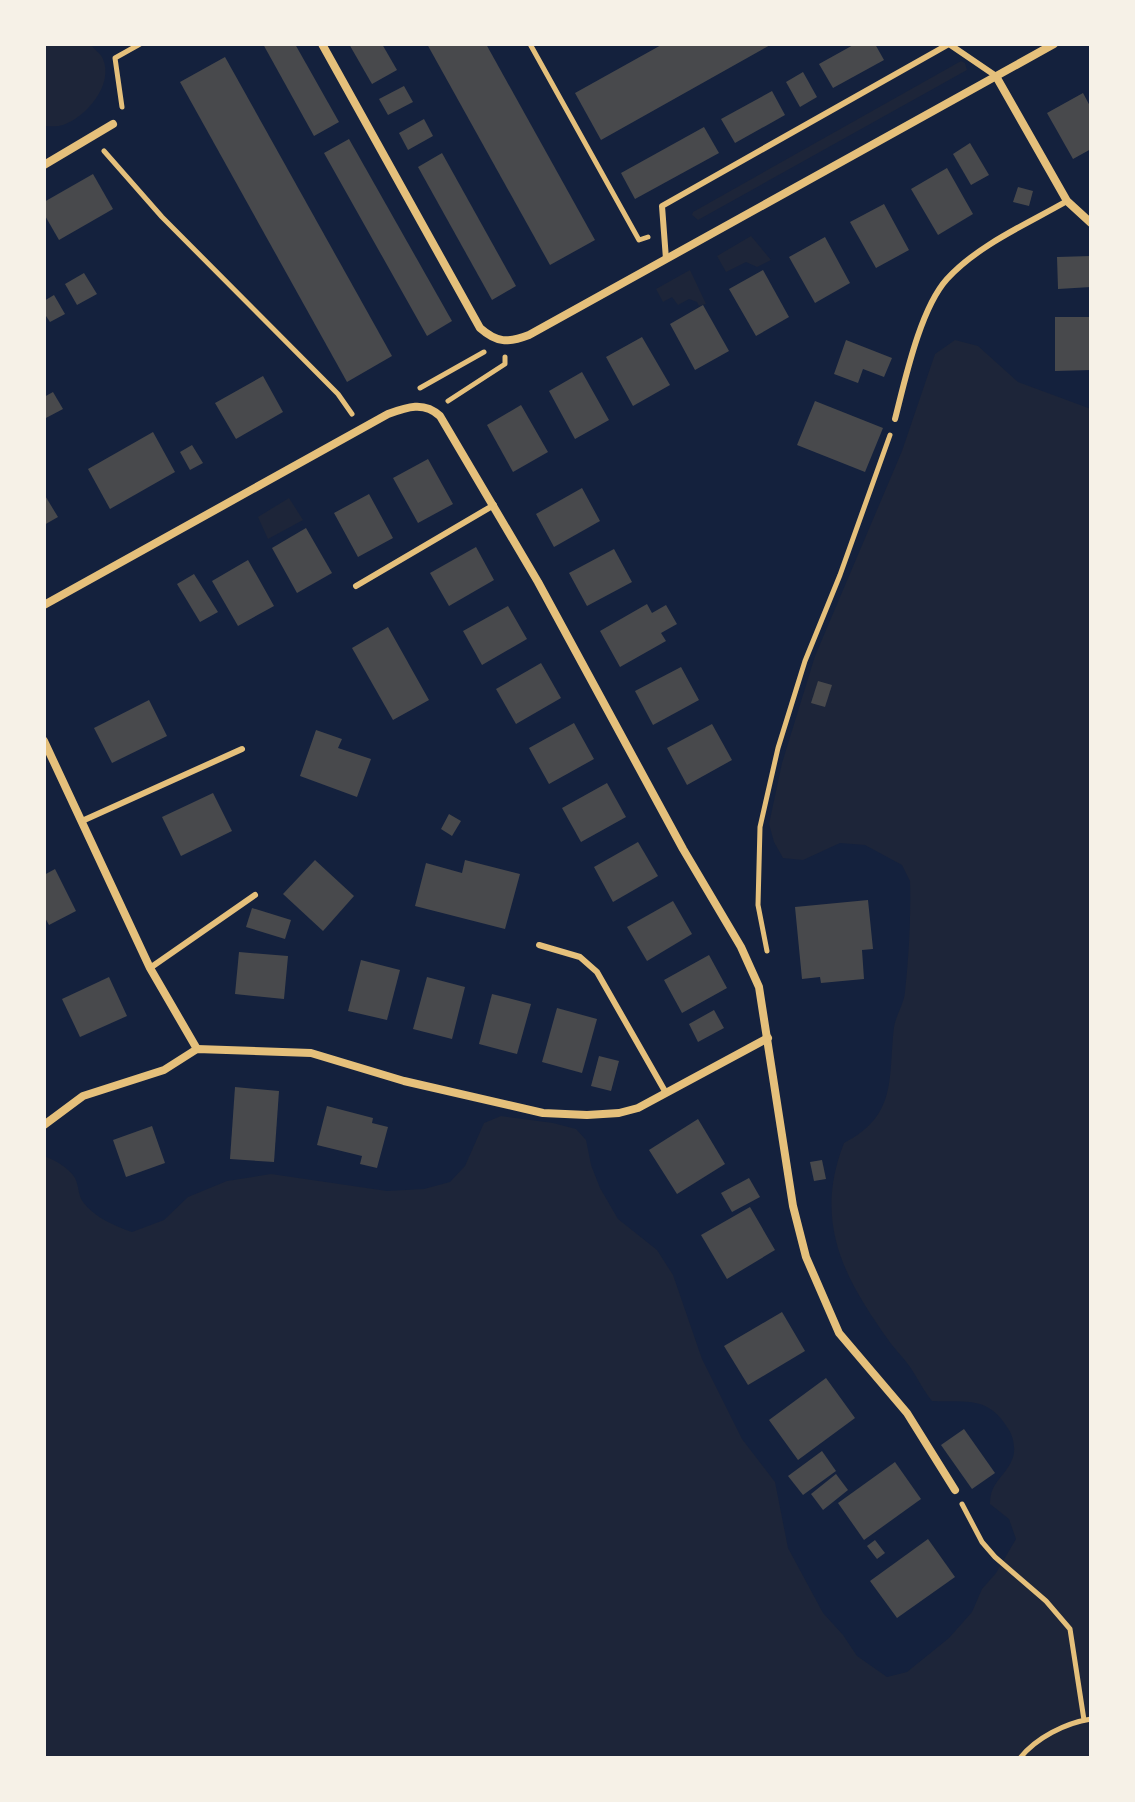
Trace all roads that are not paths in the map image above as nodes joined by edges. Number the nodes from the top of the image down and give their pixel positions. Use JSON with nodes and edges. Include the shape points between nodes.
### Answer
{"nodes":[{"id":1,"x":322,"y":44,"type":"edge"},
{"id":2,"x":949,"y":44,"type":"edge"},
{"id":3,"x":1054,"y":44,"type":"edge"},
{"id":4,"x":997,"y":78,"type":"junction"},
{"id":5,"x":113,"y":124,"type":"road end"},
{"id":6,"x":44,"y":165,"type":"edge"},
{"id":7,"x":1067,"y":201,"type":"junction"},
{"id":8,"x":1091,"y":223,"type":"edge"},
{"id":9,"x":666,"y":259,"type":"junction"},
{"id":10,"x":895,"y":419,"type":"road end"},
{"id":11,"x":494,"y":505,"type":"junction"},
{"id":12,"x":356,"y":586,"type":"dead end"},
{"id":13,"x":44,"y":605,"type":"edge"},
{"id":14,"x":44,"y":741,"type":"edge"},
{"id":15,"x":242,"y":749,"type":"dead end"},
{"id":16,"x":82,"y":821,"type":"junction"},
{"id":17,"x":255,"y":895,"type":"dead end"},
{"id":18,"x":539,"y":945,"type":"dead end"},
{"id":19,"x":150,"y":968,"type":"junction"},
{"id":20,"x":768,"y":1038,"type":"junction"},
{"id":21,"x":197,"y":1049,"type":"junction"},
{"id":22,"x":666,"y":1093,"type":"junction"},
{"id":23,"x":44,"y":1125,"type":"edge"},
{"id":24,"x":955,"y":1490,"type":"road end"}],
"edges":[{"from":1,"to":9,"type":"street","via":[[480,328],[491,337],[504,342],[529,335]]},
{"from":2,"to":4,"type":"lane"},
{"from":2,"to":9,"type":"lane","via":[[662,206]]},
{"from":3,"to":4,"type":"street"},
{"from":4,"to":7,"type":"street"},
{"from":4,"to":9,"type":"street"},
{"from":5,"to":6,"type":"street"},
{"from":7,"to":8,"type":"street"},
{"from":7,"to":10,"type":"lane","via":[[967,260],[944,282],[913,352]]},
{"from":11,"to":12,"type":"lane"},
{"from":11,"to":13,"type":"street","via":[[434,410],[410,406]]},
{"from":11,"to":20,"type":"street","via":[[683,849],[733,929],[759,987]]},
{"from":14,"to":16,"type":"street"},
{"from":15,"to":16,"type":"lane"},
{"from":16,"to":19,"type":"street"},
{"from":17,"to":19,"type":"lane"},
{"from":18,"to":22,"type":"lane","via":[[580,957],[597,972]]},
{"from":19,"to":21,"type":"street"},
{"from":20,"to":22,"type":"street"},
{"from":20,"to":24,"type":"street","via":[[793,1206],[806,1257],[839,1333],[907,1413]]},
{"from":21,"to":22,"type":"street","via":[[311,1053],[404,1081],[564,1115],[619,1113]]},
{"from":21,"to":23,"type":"street","via":[[164,1070],[83,1096]]}]}
